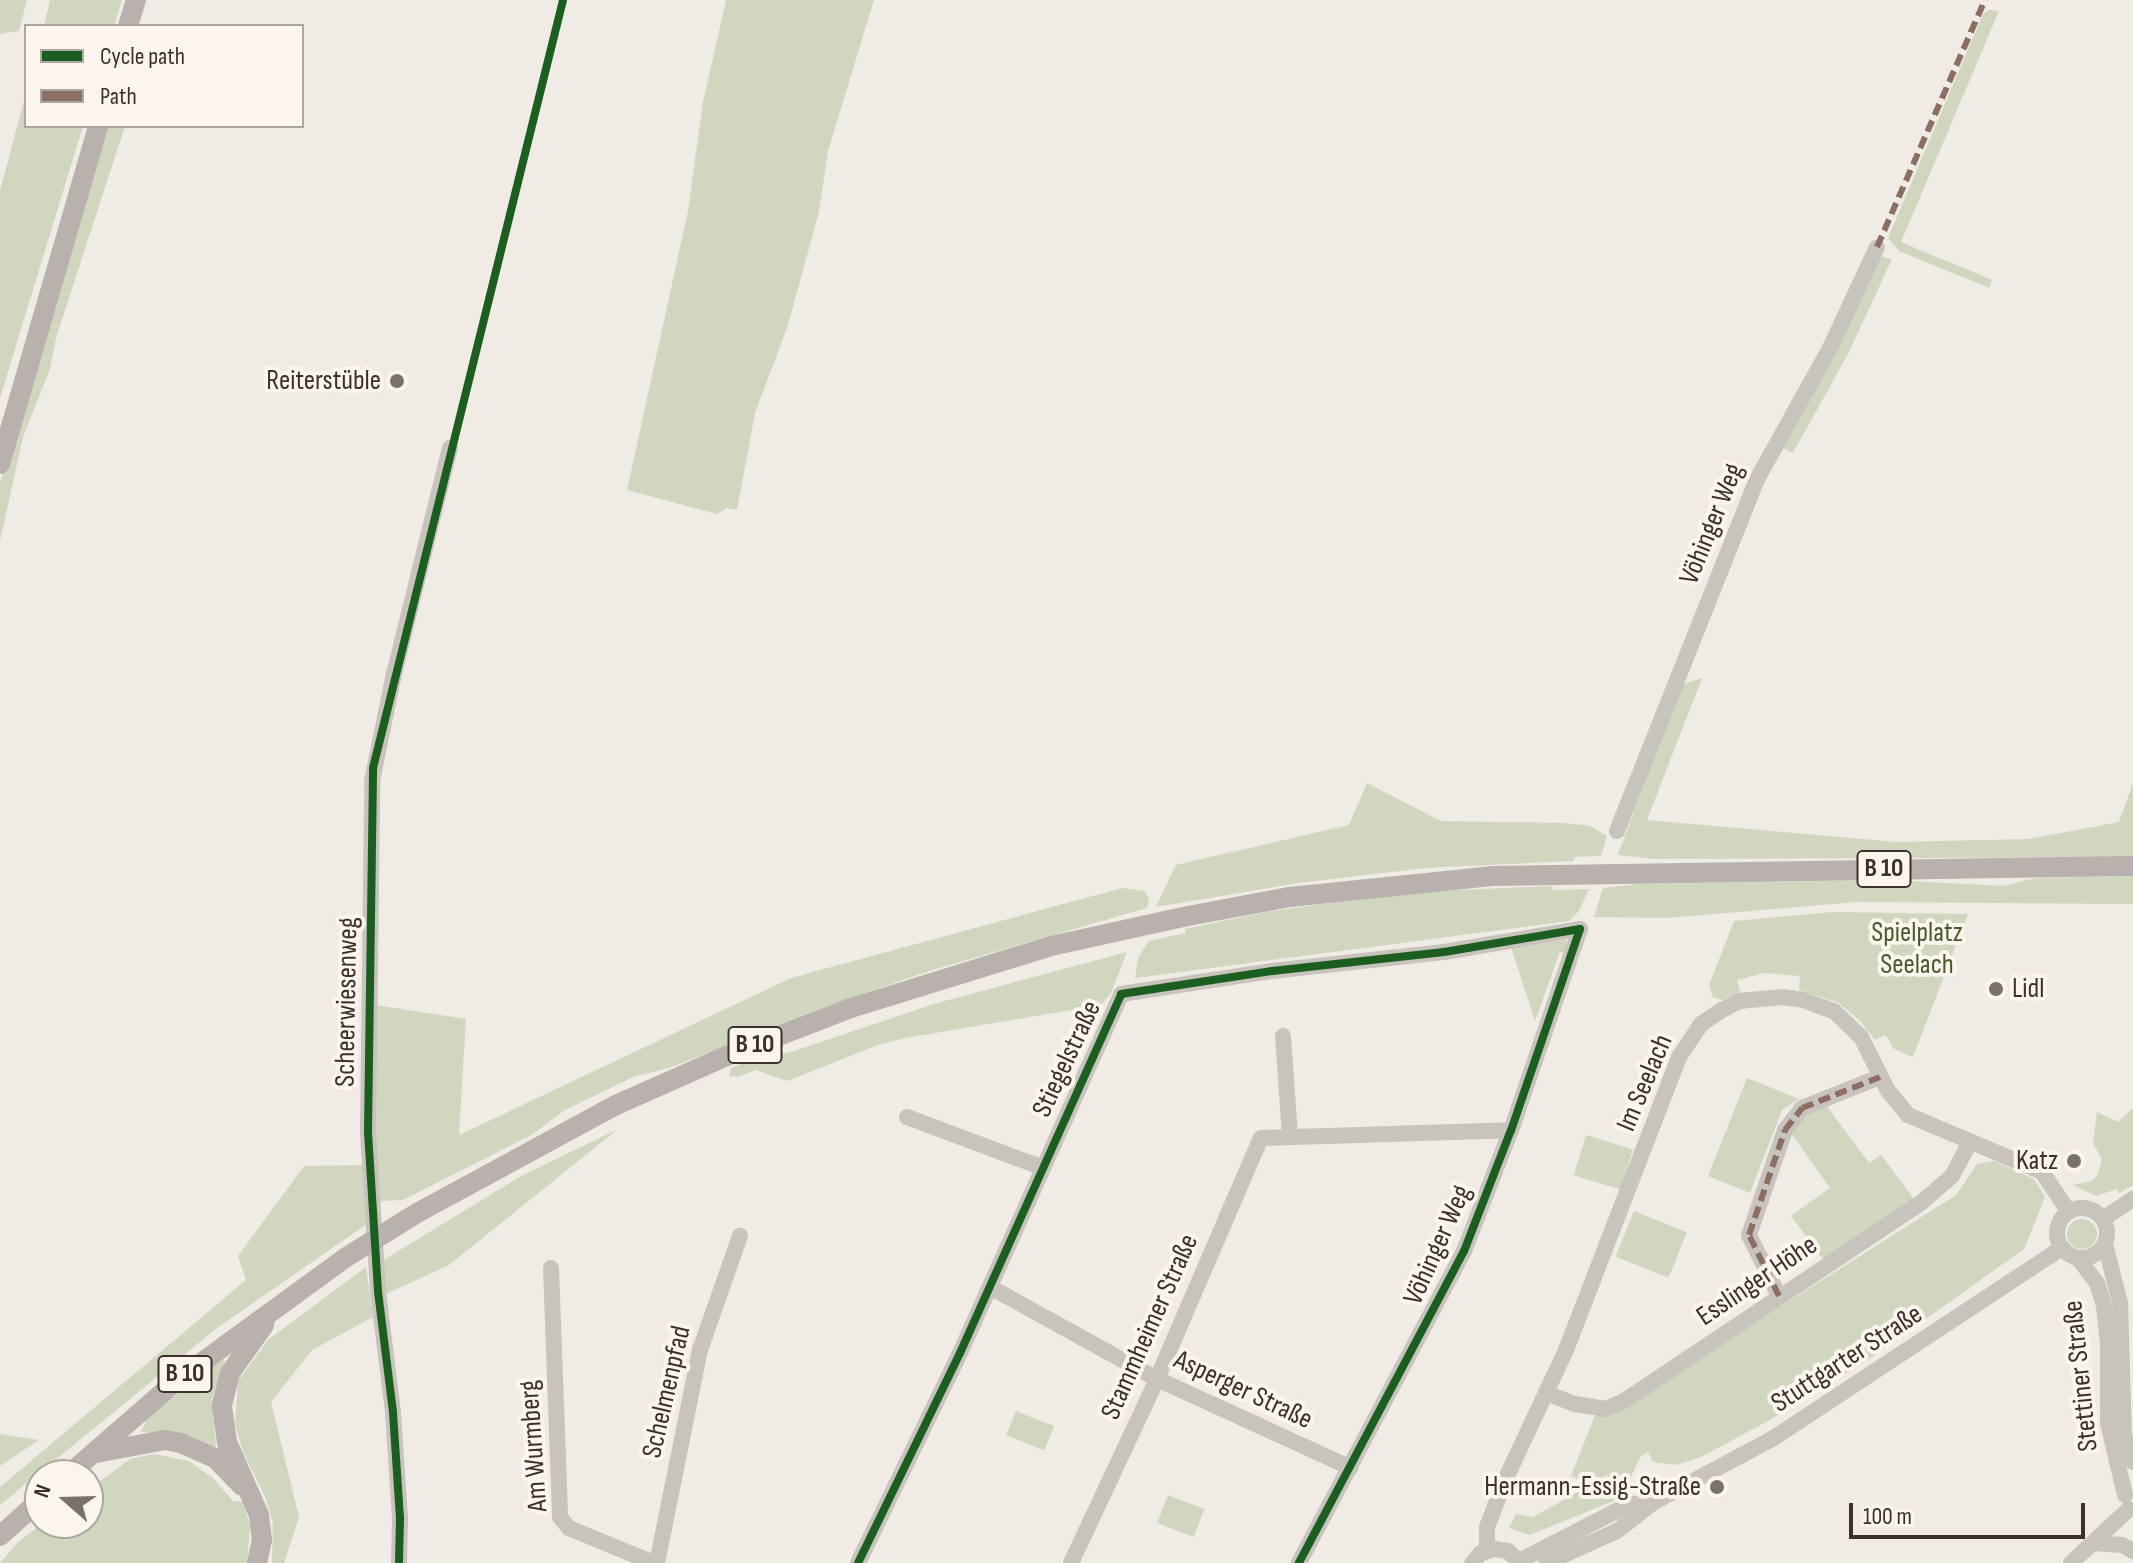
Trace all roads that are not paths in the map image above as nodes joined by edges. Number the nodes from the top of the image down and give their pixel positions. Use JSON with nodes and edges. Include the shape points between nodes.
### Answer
{"nodes":[{"id":1,"x":136,"y":0,"type":"edge"},
{"id":2,"x":129,"y":24,"type":"edge"},
{"id":3,"x":97,"y":128,"type":"edge"},
{"id":4,"x":1877,"y":247,"type":"dead end"},
{"id":5,"x":450,"y":448,"type":"dead end"},
{"id":6,"x":0,"y":464,"type":"edge"},
{"id":7,"x":1617,"y":831,"type":"dead end"},
{"id":8,"x":2133,"y":866,"type":"edge"},
{"id":9,"x":1580,"y":929,"type":"joint"},
{"id":10,"x":1283,"y":1036,"type":"dead end"},
{"id":11,"x":1880,"y":1077,"type":"junction"},
{"id":12,"x":907,"y":1117,"type":"dead end"},
{"id":13,"x":1511,"y":1130,"type":"junction"},
{"id":14,"x":1290,"y":1137,"type":"junction"},
{"id":15,"x":1970,"y":1142,"type":"junction"},
{"id":16,"x":1041,"y":1167,"type":"junction"},
{"id":17,"x":2133,"y":1199,"type":"edge"},
{"id":18,"x":2069,"y":1212,"type":"junction"},
{"id":19,"x":2103,"y":1219,"type":"junction"},
{"id":20,"x":740,"y":1236,"type":"dead end"},
{"id":21,"x":2105,"y":1244,"type":"junction"},
{"id":22,"x":2062,"y":1248,"type":"junction"},
{"id":23,"x":2078,"y":1258,"type":"junction"},
{"id":24,"x":551,"y":1268,"type":"dead end"},
{"id":25,"x":990,"y":1287,"type":"junction"},
{"id":26,"x":1779,"y":1296,"type":"junction"},
{"id":27,"x":284,"y":1300,"type":"junction"},
{"id":28,"x":1157,"y":1379,"type":"junction"},
{"id":29,"x":1546,"y":1393,"type":"junction"},
{"id":30,"x":92,"y":1454,"type":"junction"},
{"id":31,"x":86,"y":1459,"type":"edge"},
{"id":32,"x":2133,"y":1462,"type":"edge"},
{"id":33,"x":1351,"y":1468,"type":"junction"},
{"id":34,"x":253,"y":1498,"type":"junction"},
{"id":35,"x":2130,"y":1499,"type":"edge"},
{"id":36,"x":1654,"y":1502,"type":"junction"},
{"id":37,"x":24,"y":1514,"type":"edge"},
{"id":38,"x":0,"y":1536,"type":"edge"},
{"id":39,"x":2093,"y":1543,"type":"junction"},
{"id":40,"x":1487,"y":1550,"type":"junction"},
{"id":41,"x":2133,"y":1551,"type":"edge"},
{"id":42,"x":1519,"y":1562,"type":"edge"},
{"id":43,"x":257,"y":1563,"type":"edge"},
{"id":44,"x":399,"y":1563,"type":"edge"},
{"id":45,"x":655,"y":1563,"type":"edge"},
{"id":46,"x":858,"y":1563,"type":"edge"},
{"id":47,"x":1071,"y":1563,"type":"edge"},
{"id":48,"x":1299,"y":1563,"type":"edge"},
{"id":49,"x":1472,"y":1563,"type":"edge"},
{"id":50,"x":1546,"y":1563,"type":"edge"},
{"id":51,"x":2071,"y":1563,"type":"edge"}],
"edges":[{"from":1,"to":2,"type":"main road"},
{"from":3,"to":6,"type":"main road"},
{"from":4,"to":7,"type":"street","name":"Vöhinger Weg","via":[[1830,348],[1756,481]]},
{"from":5,"to":44,"type":"street","name":"Scheerwiesenweg","via":[[372,781],[368,1132],[378,1291],[393,1412]]},
{"from":8,"to":27,"type":"main road","number":"B 10","bridge":true,"via":[[1569,872],[1290,897],[1114,930],[851,1008],[729,1055],[604,1112],[417,1213]]},
{"from":9,"to":13,"type":"street","name":"Vöhinger Weg"},
{"from":9,"to":16,"type":"street","name":"Stiegelstraße","via":[[1121,994]]},
{"from":10,"to":14,"type":"street"},
{"from":11,"to":15,"type":"street","name":"Im Seelach","via":[[1908,1115]]},
{"from":11,"to":26,"type":"street","via":[[1802,1108],[1785,1130],[1749,1235]]},
{"from":11,"to":29,"type":"street","name":"Im Seelach","via":[[1861,1037],[1834,1011],[1803,1000],[1739,1001],[1701,1024],[1679,1057]]},
{"from":12,"to":16,"type":"street"},
{"from":13,"to":14,"type":"street","name":"Stammheimer Straße"},
{"from":13,"to":33,"type":"street","name":"Vöhinger Weg","via":[[1464,1251]]},
{"from":14,"to":28,"type":"street","name":"Stammheimer Straße","via":[[1261,1138]]},
{"from":15,"to":18,"type":"street","name":"Im Seelach","via":[[2042,1172]]},
{"from":15,"to":26,"type":"street","name":"Esslinger Höhe","via":[[1942,1186]]},
{"from":16,"to":25,"type":"street","name":"Stiegelstraße"},
{"from":17,"to":19,"type":"street"},
{"from":18,"to":19,"type":"street","via":[[2084,1208]]},
{"from":18,"to":22,"type":"street","via":[[2057,1232]]},
{"from":19,"to":21,"type":"street"},
{"from":20,"to":45,"type":"street","name":"Schelmenpfad","via":[[700,1350]]},
{"from":21,"to":23,"type":"street","via":[[2097,1254]]},
{"from":21,"to":32,"type":"street","name":"Stettiner Straße","via":[[2120,1303],[2124,1435]]},
{"from":22,"to":23,"type":"street"},
{"from":22,"to":36,"type":"street","name":"Stuttgarter Straße","via":[[1772,1439]]},
{"from":23,"to":35,"type":"street","name":"Stettiner Straße","via":[[2097,1283],[2104,1306],[2108,1423]]},
{"from":24,"to":45,"type":"street","name":"Am Wurmberg","via":[[560,1517],[569,1528]]},
{"from":25,"to":28,"type":"street","name":"Asperger Straße"},
{"from":25,"to":46,"type":"street","name":"Stiegelstraße"},
{"from":26,"to":29,"type":"street","name":"Esslinger Höhe","via":[[1606,1409]]},
{"from":27,"to":30,"type":"main road","number":"B 10","via":[[175,1382]]},
{"from":27,"to":34,"type":"main road","via":[[238,1357],[225,1388],[223,1425]]},
{"from":28,"to":33,"type":"street","name":"Asperger Straße"},
{"from":28,"to":47,"type":"street","name":"Stammheimer Straße"},
{"from":29,"to":40,"type":"street","name":"Im Seelach","via":[[1487,1527]]},
{"from":30,"to":31,"type":"main road","number":"B 10"},
{"from":30,"to":34,"type":"main road","via":[[131,1444],[181,1443],[215,1458]]},
{"from":33,"to":48,"type":"street","name":"Vöhinger Weg"},
{"from":34,"to":43,"type":"main road","via":[[261,1529]]},
{"from":35,"to":39,"type":"street"},
{"from":36,"to":42,"type":"street","name":"Stuttgarter Straße","via":[[1630,1504]]},
{"from":36,"to":50,"type":"street","name":"Stuttgarter Straße","via":[[1617,1531]]},
{"from":37,"to":38,"type":"main road"},
{"from":39,"to":41,"type":"street"},
{"from":39,"to":51,"type":"street"},
{"from":40,"to":42,"type":"street","name":"Stuttgarter Straße","via":[[1508,1551]]},
{"from":40,"to":49,"type":"street"}]}
